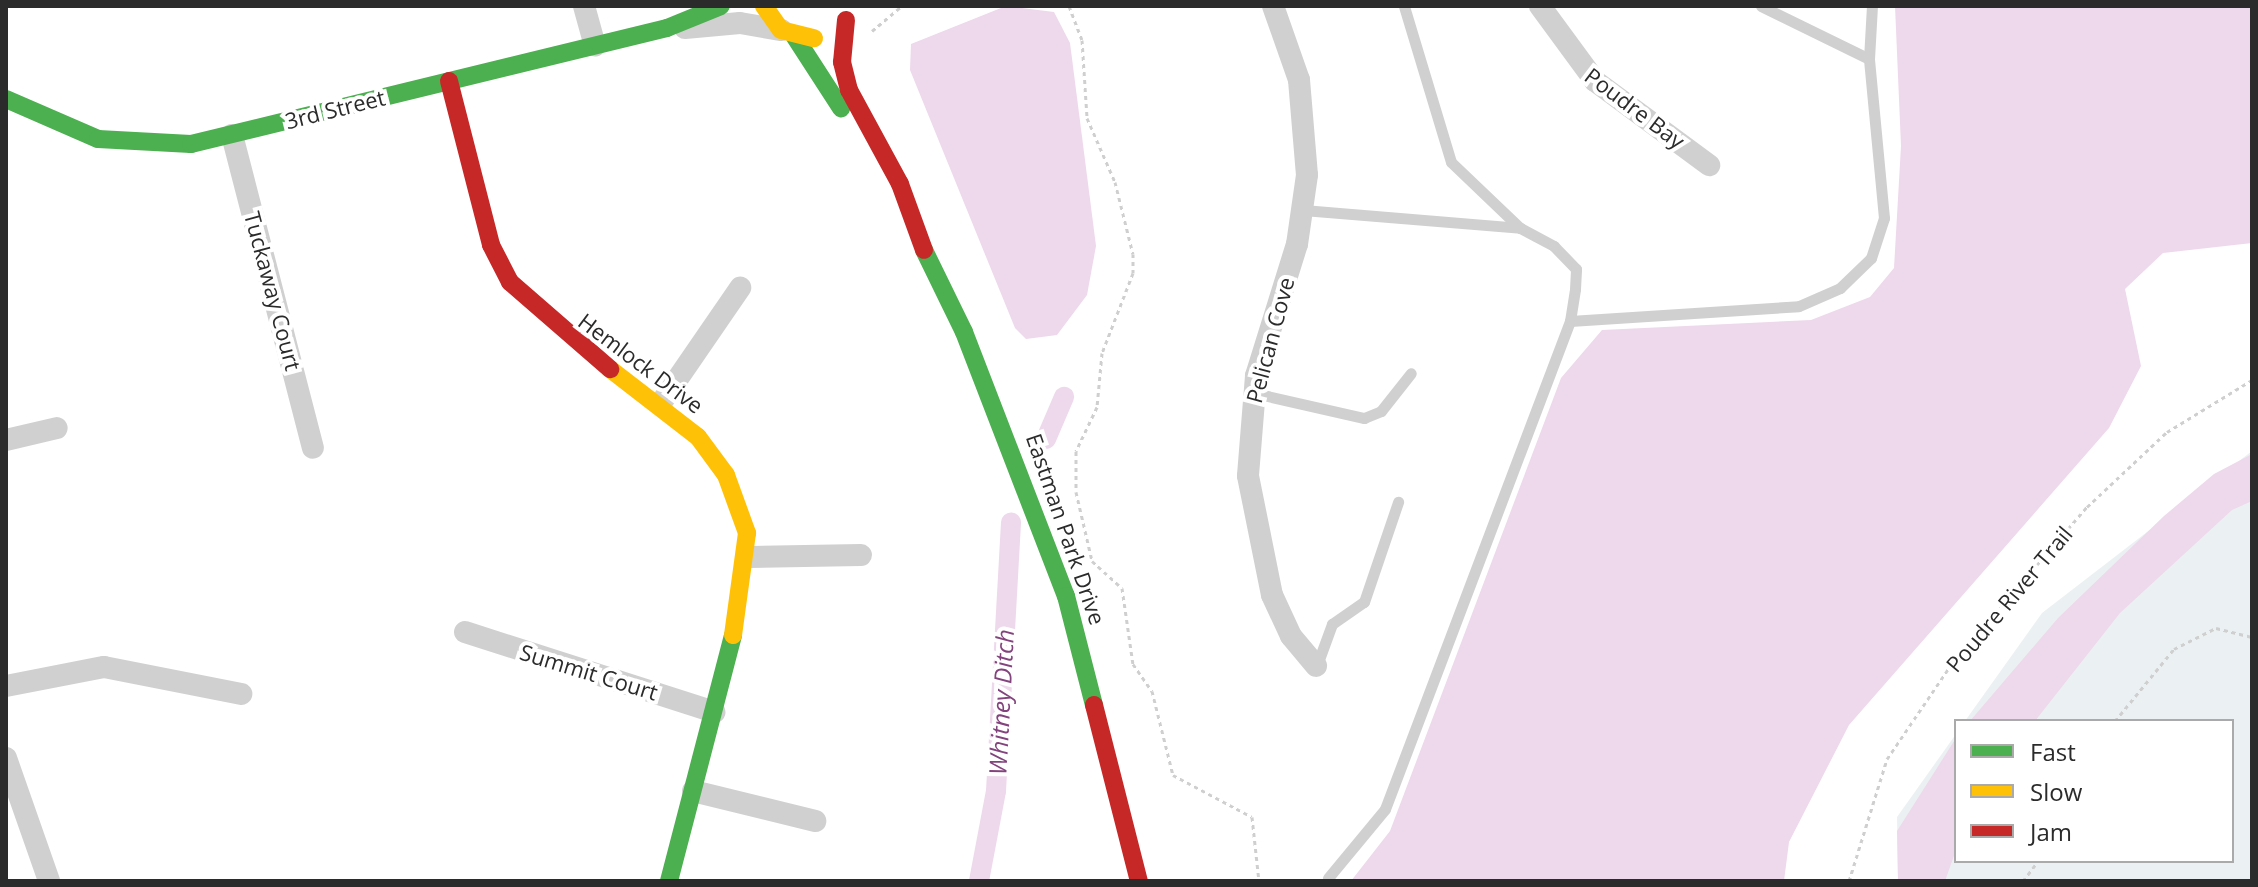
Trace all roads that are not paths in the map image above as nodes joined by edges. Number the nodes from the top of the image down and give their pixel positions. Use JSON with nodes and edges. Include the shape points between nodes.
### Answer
{"nodes":[{"id":1,"x":584,"y":6,"type":"edge"},
{"id":2,"x":721,"y":6,"type":"edge"},
{"id":3,"x":764,"y":6,"type":"edge"},
{"id":4,"x":1273,"y":6,"type":"edge"},
{"id":5,"x":1404,"y":6,"type":"edge"},
{"id":6,"x":1540,"y":6,"type":"edge"},
{"id":7,"x":1761,"y":6,"type":"edge"},
{"id":8,"x":1872,"y":6,"type":"edge"},
{"id":9,"x":852,"y":10,"type":"edge"},
{"id":10,"x":667,"y":28,"type":"junction"},
{"id":11,"x":788,"y":33,"type":"junction"},
{"id":12,"x":595,"y":46,"type":"junction"},
{"id":13,"x":1869,"y":59,"type":"junction"},
{"id":14,"x":449,"y":81,"type":"junction"},
{"id":15,"x":6,"y":99,"type":"edge"},
{"id":16,"x":232,"y":135,"type":"junction"},
{"id":17,"x":1709,"y":165,"type":"dead end"},
{"id":18,"x":904,"y":208,"type":"junction"},
{"id":19,"x":1303,"y":210,"type":"junction"},
{"id":20,"x":1520,"y":228,"type":"junction"},
{"id":21,"x":740,"y":288,"type":"dead end"},
{"id":22,"x":1570,"y":321,"type":"junction"},
{"id":23,"x":1411,"y":373,"type":"dead end"},
{"id":24,"x":1253,"y":393,"type":"junction"},
{"id":25,"x":661,"y":403,"type":"junction"},
{"id":26,"x":57,"y":428,"type":"dead end"},
{"id":27,"x":6,"y":440,"type":"edge"},
{"id":28,"x":313,"y":448,"type":"dead end"},
{"id":29,"x":1398,"y":502,"type":"dead end"},
{"id":30,"x":861,"y":555,"type":"dead end"},
{"id":31,"x":750,"y":557,"type":"junction"},
{"id":32,"x":465,"y":632,"type":"dead end"},
{"id":33,"x":1316,"y":666,"type":"joint"},
{"id":34,"x":6,"y":686,"type":"edge"},
{"id":35,"x":241,"y":694,"type":"dead end"},
{"id":36,"x":714,"y":712,"type":"junction"},
{"id":37,"x":6,"y":758,"type":"edge"},
{"id":38,"x":693,"y":791,"type":"junction"},
{"id":39,"x":815,"y":821,"type":"dead end"},
{"id":40,"x":1328,"y":878,"type":"dead end"},
{"id":41,"x":49,"y":881,"type":"edge"},
{"id":42,"x":669,"y":881,"type":"edge"},
{"id":43,"x":1139,"y":881,"type":"edge"}],
"edges":[{"from":1,"to":12,"type":"street"},
{"from":2,"to":10,"type":"street","name":"3rd Street"},
{"from":3,"to":11,"type":"street","name":"Eastman Park Drive"},
{"from":4,"to":19,"type":"street","name":"Pelican Cove","via":[[1293,56],[1306,121]]},
{"from":5,"to":20,"type":"lane","via":[[1451,162]]},
{"from":6,"to":17,"type":"street","name":"Poudre Bay","via":[[1595,81]]},
{"from":7,"to":13,"type":"lane"},
{"from":8,"to":13,"type":"lane"},
{"from":9,"to":11,"type":"street","via":[[824,36]]},
{"from":9,"to":18,"type":"street","name":"Eastman Park Drive","via":[[842,62],[849,90],[900,184]]},
{"from":10,"to":11,"type":"street","name":"3rd Street","via":[[740,23]]},
{"from":10,"to":12,"type":"street","name":"3rd Street"},
{"from":11,"to":18,"type":"street","name":"Eastman Park Drive","via":[[821,69],[885,189]]},
{"from":12,"to":14,"type":"street","name":"3rd Street"},
{"from":13,"to":22,"type":"lane","via":[[1884,218],[1871,258],[1840,288],[1799,306]]},
{"from":14,"to":16,"type":"street","name":"3rd Street"},
{"from":14,"to":25,"type":"street","name":"Hemlock Drive","via":[[491,245],[510,282],[535,311]]},
{"from":15,"to":16,"type":"street","name":"3rd Street","via":[[98,139],[177,144]]},
{"from":16,"to":28,"type":"street","name":"Tuckaway Court"},
{"from":18,"to":43,"type":"street","name":"Eastman Park Drive","via":[[1005,430],[1066,596]]},
{"from":19,"to":20,"type":"lane"},
{"from":19,"to":24,"type":"street","name":"Pelican Cove"},
{"from":20,"to":22,"type":"lane","via":[[1576,269]]},
{"from":21,"to":25,"type":"street"},
{"from":22,"to":40,"type":"lane","via":[[1385,809]]},
{"from":23,"to":24,"type":"lane","via":[[1381,411],[1364,418]]},
{"from":24,"to":33,"type":"street","name":"Pelican Cove","via":[[1248,476],[1258,543],[1291,636]]},
{"from":25,"to":31,"type":"street","name":"Hemlock Drive","via":[[726,475]]},
{"from":26,"to":27,"type":"street"},
{"from":29,"to":33,"type":"lane","via":[[1364,602],[1332,624]]},
{"from":30,"to":31,"type":"street"},
{"from":31,"to":36,"type":"street","name":"Hemlock Drive"},
{"from":32,"to":36,"type":"street","name":"Summit Court"},
{"from":34,"to":35,"type":"street","via":[[104,667]]},
{"from":36,"to":38,"type":"street","name":"Hemlock Drive"},
{"from":37,"to":41,"type":"street"},
{"from":38,"to":39,"type":"street"},
{"from":38,"to":42,"type":"street","name":"Hemlock Drive"}]}
